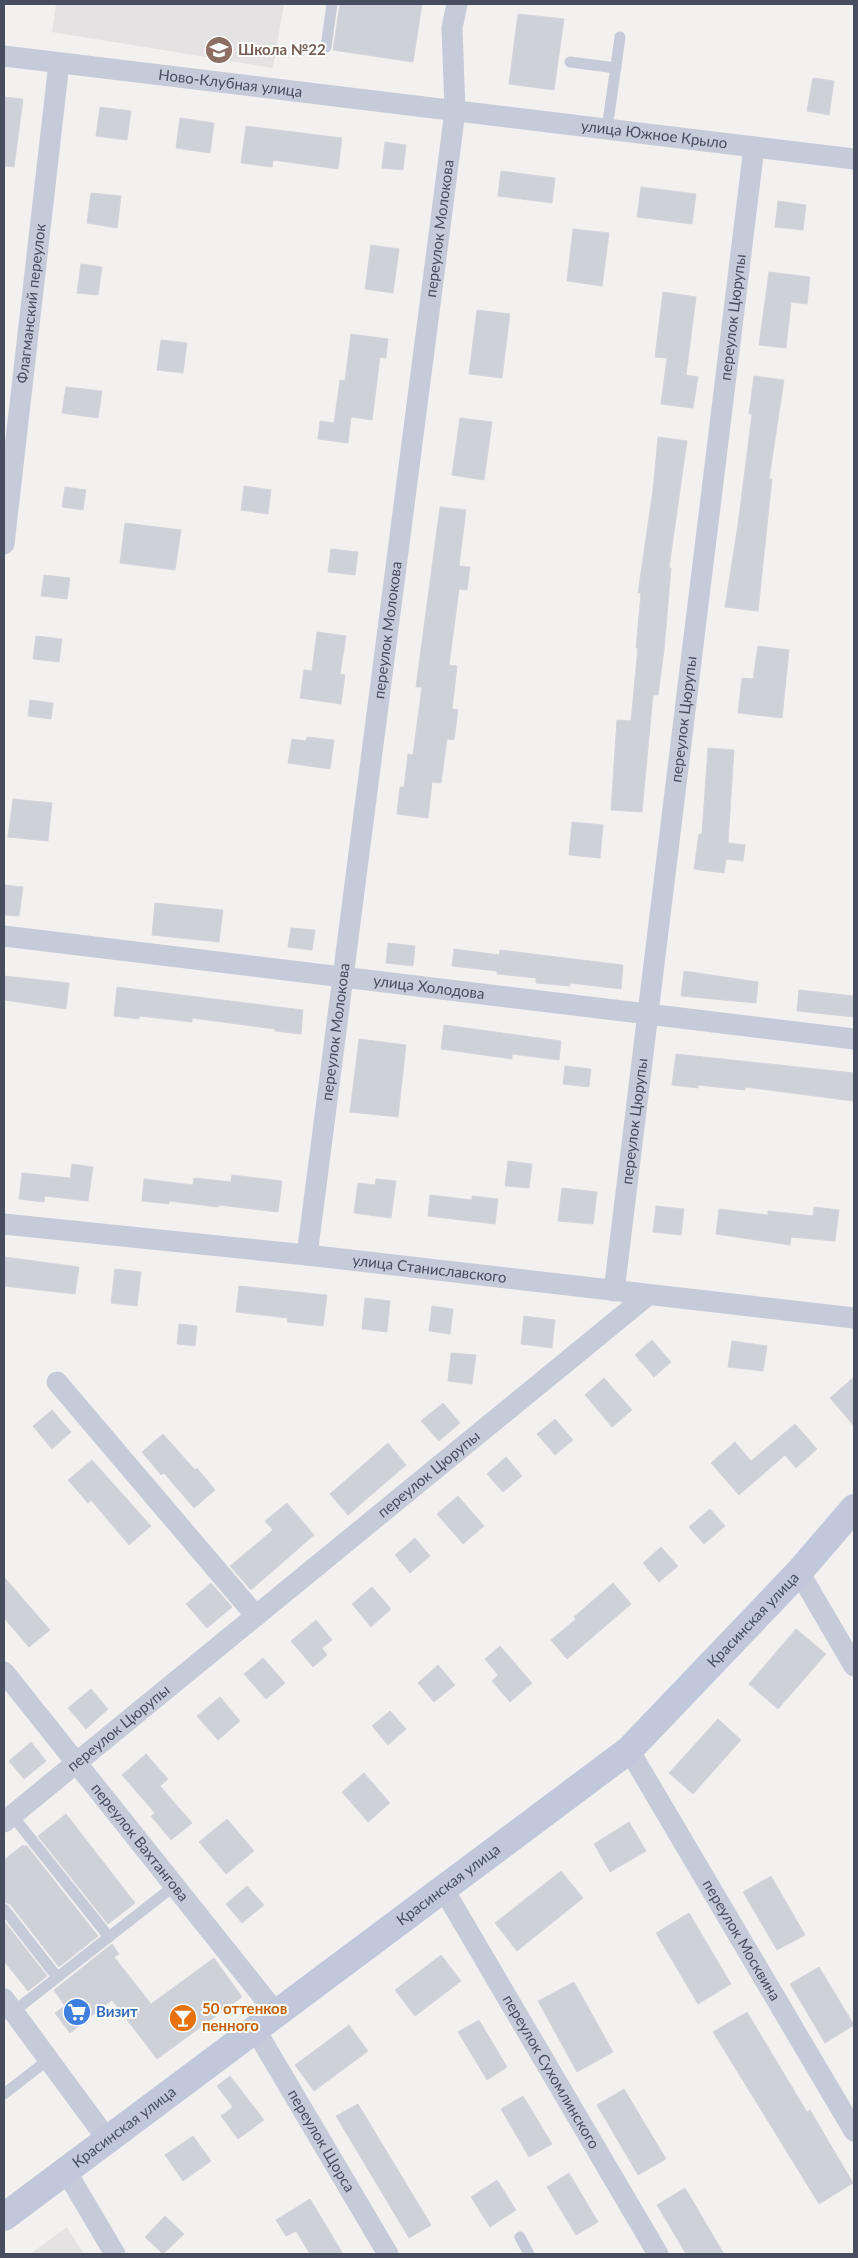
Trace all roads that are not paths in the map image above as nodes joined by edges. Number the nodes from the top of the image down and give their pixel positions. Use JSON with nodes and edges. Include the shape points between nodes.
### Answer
{"nodes":[{"id":1,"x":332,"y":4,"type":"edge"},
{"id":2,"x":457,"y":4,"type":"edge"},
{"id":3,"x":620,"y":37,"type":"dead end"},
{"id":4,"x":326,"y":46,"type":"dead end"},
{"id":5,"x":4,"y":56,"type":"edge"},
{"id":6,"x":570,"y":62,"type":"dead end"},
{"id":7,"x":59,"y":63,"type":"junction"},
{"id":8,"x":616,"y":68,"type":"junction"},
{"id":9,"x":455,"y":111,"type":"junction"},
{"id":10,"x":607,"y":129,"type":"junction"},
{"id":11,"x":754,"y":147,"type":"junction"},
{"id":12,"x":854,"y":159,"type":"edge"},
{"id":13,"x":4,"y":544,"type":"edge"},
{"id":14,"x":4,"y":936,"type":"edge"},
{"id":15,"x":343,"y":977,"type":"junction"},
{"id":16,"x":648,"y":1014,"type":"junction"},
{"id":17,"x":854,"y":1039,"type":"edge"},
{"id":18,"x":4,"y":1224,"type":"edge"},
{"id":19,"x":307,"y":1255,"type":"junction"},
{"id":20,"x":614,"y":1291,"type":"junction"},
{"id":21,"x":648,"y":1295,"type":"junction"},
{"id":22,"x":854,"y":1318,"type":"edge"},
{"id":23,"x":57,"y":1382,"type":"dead end"},
{"id":24,"x":854,"y":1508,"type":"edge"},
{"id":25,"x":798,"y":1572,"type":"junction"},
{"id":26,"x":256,"y":1616,"type":"junction"},
{"id":27,"x":854,"y":1666,"type":"edge"},
{"id":28,"x":4,"y":1672,"type":"edge"},
{"id":29,"x":629,"y":1750,"type":"junction"},
{"id":30,"x":76,"y":1764,"type":"junction"},
{"id":31,"x":8,"y":1819,"type":"edge"},
{"id":32,"x":174,"y":1886,"type":"junction"},
{"id":33,"x":444,"y":1890,"type":"junction"},
{"id":34,"x":4,"y":1908,"type":"edge"},
{"id":35,"x":109,"y":1937,"type":"junction"},
{"id":36,"x":57,"y":1977,"type":"junction"},
{"id":37,"x":8,"y":2006,"type":"edge"},
{"id":38,"x":265,"y":2021,"type":"junction"},
{"id":39,"x":49,"y":2059,"type":"junction"},
{"id":40,"x":4,"y":2094,"type":"edge"},
{"id":41,"x":854,"y":2131,"type":"edge"},
{"id":42,"x":107,"y":2139,"type":"junction"},
{"id":43,"x":66,"y":2171,"type":"junction"},
{"id":44,"x":4,"y":2217,"type":"edge"},
{"id":45,"x":520,"y":2237,"type":"dead end"},
{"id":46,"x":115,"y":2254,"type":"edge"},
{"id":47,"x":388,"y":2254,"type":"edge"},
{"id":48,"x":530,"y":2254,"type":"edge"},
{"id":49,"x":658,"y":2254,"type":"edge"}],
"edges":[{"from":1,"to":4,"type":"lane"},
{"from":2,"to":9,"type":"street","name":"переулок Молокова","via":[[452,28]]},
{"from":3,"to":8,"type":"lane"},
{"from":5,"to":7,"type":"street","name":"Ново-Клубная улица"},
{"from":6,"to":8,"type":"lane"},
{"from":7,"to":9,"type":"street","name":"Ново-Клубная улица"},
{"from":7,"to":13,"type":"street","name":"Флагманский переулок"},
{"from":8,"to":10,"type":"lane"},
{"from":9,"to":10,"type":"street","name":"улица Южное Крыло"},
{"from":9,"to":15,"type":"street","name":"переулок Молокова"},
{"from":10,"to":11,"type":"street","name":"улица Южное Крыло"},
{"from":11,"to":12,"type":"street","name":"улица Южное Крыло"},
{"from":11,"to":16,"type":"street","name":"переулок Цюрупы"},
{"from":14,"to":15,"type":"street","name":"улица Холодова"},
{"from":15,"to":16,"type":"street","name":"улица Холодова"},
{"from":15,"to":19,"type":"street","name":"переулок Молокова"},
{"from":16,"to":17,"type":"street","name":"улица Холодова"},
{"from":16,"to":20,"type":"street","name":"переулок Цюрупы"},
{"from":18,"to":19,"type":"street","name":"улица Станиславского"},
{"from":19,"to":20,"type":"street","name":"улица Станиславского"},
{"from":20,"to":21,"type":"street","name":"улица Станиславского"},
{"from":21,"to":22,"type":"street","name":"улица Станиславского"},
{"from":21,"to":26,"type":"street","name":"переулок Цюрупы"},
{"from":23,"to":26,"type":"street"},
{"from":24,"to":25,"type":"main road","name":"Красинская улица"},
{"from":25,"to":27,"type":"street"},
{"from":25,"to":29,"type":"main road","name":"Красинская улица"},
{"from":26,"to":30,"type":"street","name":"переулок Цюрупы"},
{"from":28,"to":30,"type":"street","name":"переулок Вахтангова"},
{"from":29,"to":33,"type":"main road","name":"Красинская улица"},
{"from":29,"to":41,"type":"street","name":"переулок Москвина"},
{"from":30,"to":31,"type":"street","name":"переулок Цюрупы"},
{"from":30,"to":32,"type":"street","name":"переулок Вахтангова"},
{"from":31,"to":35,"type":"lane"},
{"from":32,"to":35,"type":"lane"},
{"from":32,"to":38,"type":"street","name":"переулок Вахтангова"},
{"from":33,"to":38,"type":"main road","name":"Красинская улица"},
{"from":33,"to":49,"type":"street","name":"переулок Сухомлинского"},
{"from":34,"to":36,"type":"lane"},
{"from":35,"to":36,"type":"lane"},
{"from":36,"to":37,"type":"lane"},
{"from":37,"to":39,"type":"street"},
{"from":38,"to":42,"type":"main road","name":"Красинская улица"},
{"from":38,"to":47,"type":"street","name":"переулок Щорса"},
{"from":39,"to":40,"type":"lane"},
{"from":39,"to":42,"type":"street"},
{"from":42,"to":43,"type":"main road","name":"Красинская улица"},
{"from":43,"to":44,"type":"main road","name":"Красинская улица"},
{"from":43,"to":46,"type":"street"},
{"from":45,"to":48,"type":"lane"}]}
